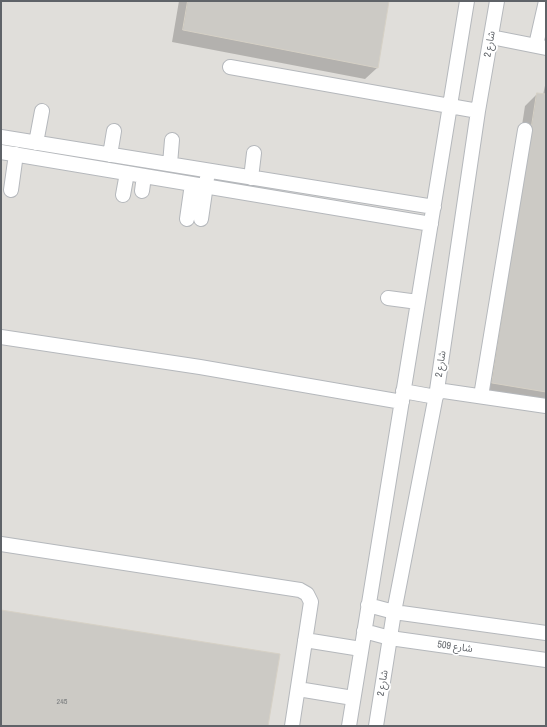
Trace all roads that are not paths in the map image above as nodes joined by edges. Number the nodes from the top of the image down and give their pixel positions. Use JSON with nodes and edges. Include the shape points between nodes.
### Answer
{"nodes":[{"id":1,"x":467,"y":1,"type":"edge"},
{"id":2,"x":497,"y":1,"type":"edge"},
{"id":3,"x":546,"y":1,"type":"edge"},
{"id":4,"x":491,"y":37,"type":"junction"},
{"id":5,"x":541,"y":46,"type":"edge"},
{"id":6,"x":230,"y":68,"type":"dead end"},
{"id":7,"x":450,"y":106,"type":"junction"},
{"id":8,"x":478,"y":110,"type":"junction"},
{"id":9,"x":42,"y":112,"type":"dead end"},
{"id":10,"x":525,"y":130,"type":"dead end"},
{"id":11,"x":114,"y":131,"type":"dead end"},
{"id":12,"x":1,"y":137,"type":"edge"},
{"id":13,"x":172,"y":140,"type":"dead end"},
{"id":14,"x":36,"y":143,"type":"junction"},
{"id":15,"x":55,"y":146,"type":"junction"},
{"id":16,"x":1,"y":152,"type":"edge"},
{"id":17,"x":254,"y":153,"type":"dead end"},
{"id":18,"x":16,"y":154,"type":"junction"},
{"id":19,"x":110,"y":155,"type":"junction"},
{"id":20,"x":53,"y":161,"type":"junction"},
{"id":21,"x":170,"y":164,"type":"junction"},
{"id":22,"x":208,"y":171,"type":"junction"},
{"id":23,"x":127,"y":173,"type":"junction"},
{"id":24,"x":144,"y":176,"type":"junction"},
{"id":25,"x":251,"y":178,"type":"junction"},
{"id":26,"x":199,"y":185,"type":"junction"},
{"id":27,"x":323,"y":189,"type":"junction"},
{"id":28,"x":11,"y":190,"type":"dead end"},
{"id":29,"x":142,"y":192,"type":"dead end"},
{"id":30,"x":123,"y":195,"type":"dead end"},
{"id":31,"x":321,"y":206,"type":"junction"},
{"id":32,"x":434,"y":207,"type":"junction"},
{"id":33,"x":187,"y":219,"type":"dead end"},
{"id":34,"x":202,"y":219,"type":"dead end"},
{"id":35,"x":431,"y":224,"type":"junction"},
{"id":36,"x":388,"y":298,"type":"dead end"},
{"id":37,"x":418,"y":302,"type":"junction"},
{"id":38,"x":1,"y":338,"type":"edge"},
{"id":39,"x":436,"y":394,"type":"junction"},
{"id":40,"x":403,"y":396,"type":"junction"},
{"id":41,"x":481,"y":396,"type":"junction"},
{"id":42,"x":546,"y":406,"type":"edge"},
{"id":43,"x":1,"y":544,"type":"edge"},
{"id":44,"x":368,"y":605,"type":"junction"},
{"id":45,"x":394,"y":612,"type":"junction"},
{"id":46,"x":364,"y":630,"type":"junction"},
{"id":47,"x":546,"y":633,"type":"edge"},
{"id":48,"x":390,"y":638,"type":"junction"},
{"id":49,"x":305,"y":640,"type":"junction"},
{"id":50,"x":361,"y":649,"type":"junction"},
{"id":51,"x":546,"y":660,"type":"edge"},
{"id":52,"x":298,"y":689,"type":"junction"},
{"id":53,"x":353,"y":698,"type":"junction"},
{"id":54,"x":292,"y":726,"type":"edge"},
{"id":55,"x":348,"y":726,"type":"edge"},
{"id":56,"x":376,"y":726,"type":"edge"}],
"edges":[{"from":1,"to":7,"type":"street"},
{"from":2,"to":4,"type":"street","name":"شارع 2"},
{"from":3,"to":5,"type":"street"},
{"from":4,"to":5,"type":"street"},
{"from":4,"to":8,"type":"street","name":"شارع 2"},
{"from":6,"to":7,"type":"street"},
{"from":7,"to":8,"type":"street"},
{"from":7,"to":32,"type":"street"},
{"from":8,"to":39,"type":"street","name":"شارع 2"},
{"from":9,"to":14,"type":"street"},
{"from":10,"to":41,"type":"street"},
{"from":11,"to":19,"type":"street"},
{"from":12,"to":14,"type":"street"},
{"from":13,"to":21,"type":"street"},
{"from":14,"to":15,"type":"street"},
{"from":15,"to":19,"type":"street"},
{"from":15,"to":20,"type":"street"},
{"from":16,"to":18,"type":"street"},
{"from":17,"to":25,"type":"street"},
{"from":18,"to":20,"type":"street"},
{"from":18,"to":28,"type":"street"},
{"from":19,"to":21,"type":"street"},
{"from":20,"to":23,"type":"street"},
{"from":21,"to":22,"type":"street"},
{"from":22,"to":25,"type":"street"},
{"from":22,"to":26,"type":"street"},
{"from":23,"to":24,"type":"street"},
{"from":23,"to":30,"type":"street"},
{"from":24,"to":26,"type":"street"},
{"from":24,"to":29,"type":"street"},
{"from":25,"to":27,"type":"street"},
{"from":26,"to":31,"type":"street"},
{"from":26,"to":33,"type":"street"},
{"from":26,"to":34,"type":"street"},
{"from":27,"to":31,"type":"street"},
{"from":27,"to":32,"type":"street"},
{"from":31,"to":35,"type":"street"},
{"from":32,"to":35,"type":"street"},
{"from":35,"to":37,"type":"street"},
{"from":36,"to":37,"type":"street"},
{"from":37,"to":40,"type":"street"},
{"from":38,"to":40,"type":"street"},
{"from":39,"to":40,"type":"street"},
{"from":39,"to":41,"type":"street"},
{"from":39,"to":45,"type":"street","name":"شارع 2"},
{"from":40,"to":44,"type":"street"},
{"from":41,"to":42,"type":"street"},
{"from":43,"to":49,"type":"street","via":[[300,590],[307,594],[311,602]]},
{"from":44,"to":45,"type":"street"},
{"from":44,"to":46,"type":"street"},
{"from":45,"to":47,"type":"street"},
{"from":45,"to":48,"type":"street","name":"شارع 2"},
{"from":46,"to":48,"type":"street","name":"شارع 509"},
{"from":46,"to":50,"type":"street"},
{"from":48,"to":51,"type":"street","name":"شارع 509"},
{"from":48,"to":56,"type":"street","name":"شارع 2"},
{"from":49,"to":50,"type":"street"},
{"from":49,"to":52,"type":"street"},
{"from":50,"to":53,"type":"street"},
{"from":52,"to":53,"type":"street"},
{"from":52,"to":54,"type":"street"},
{"from":53,"to":55,"type":"street"}]}
